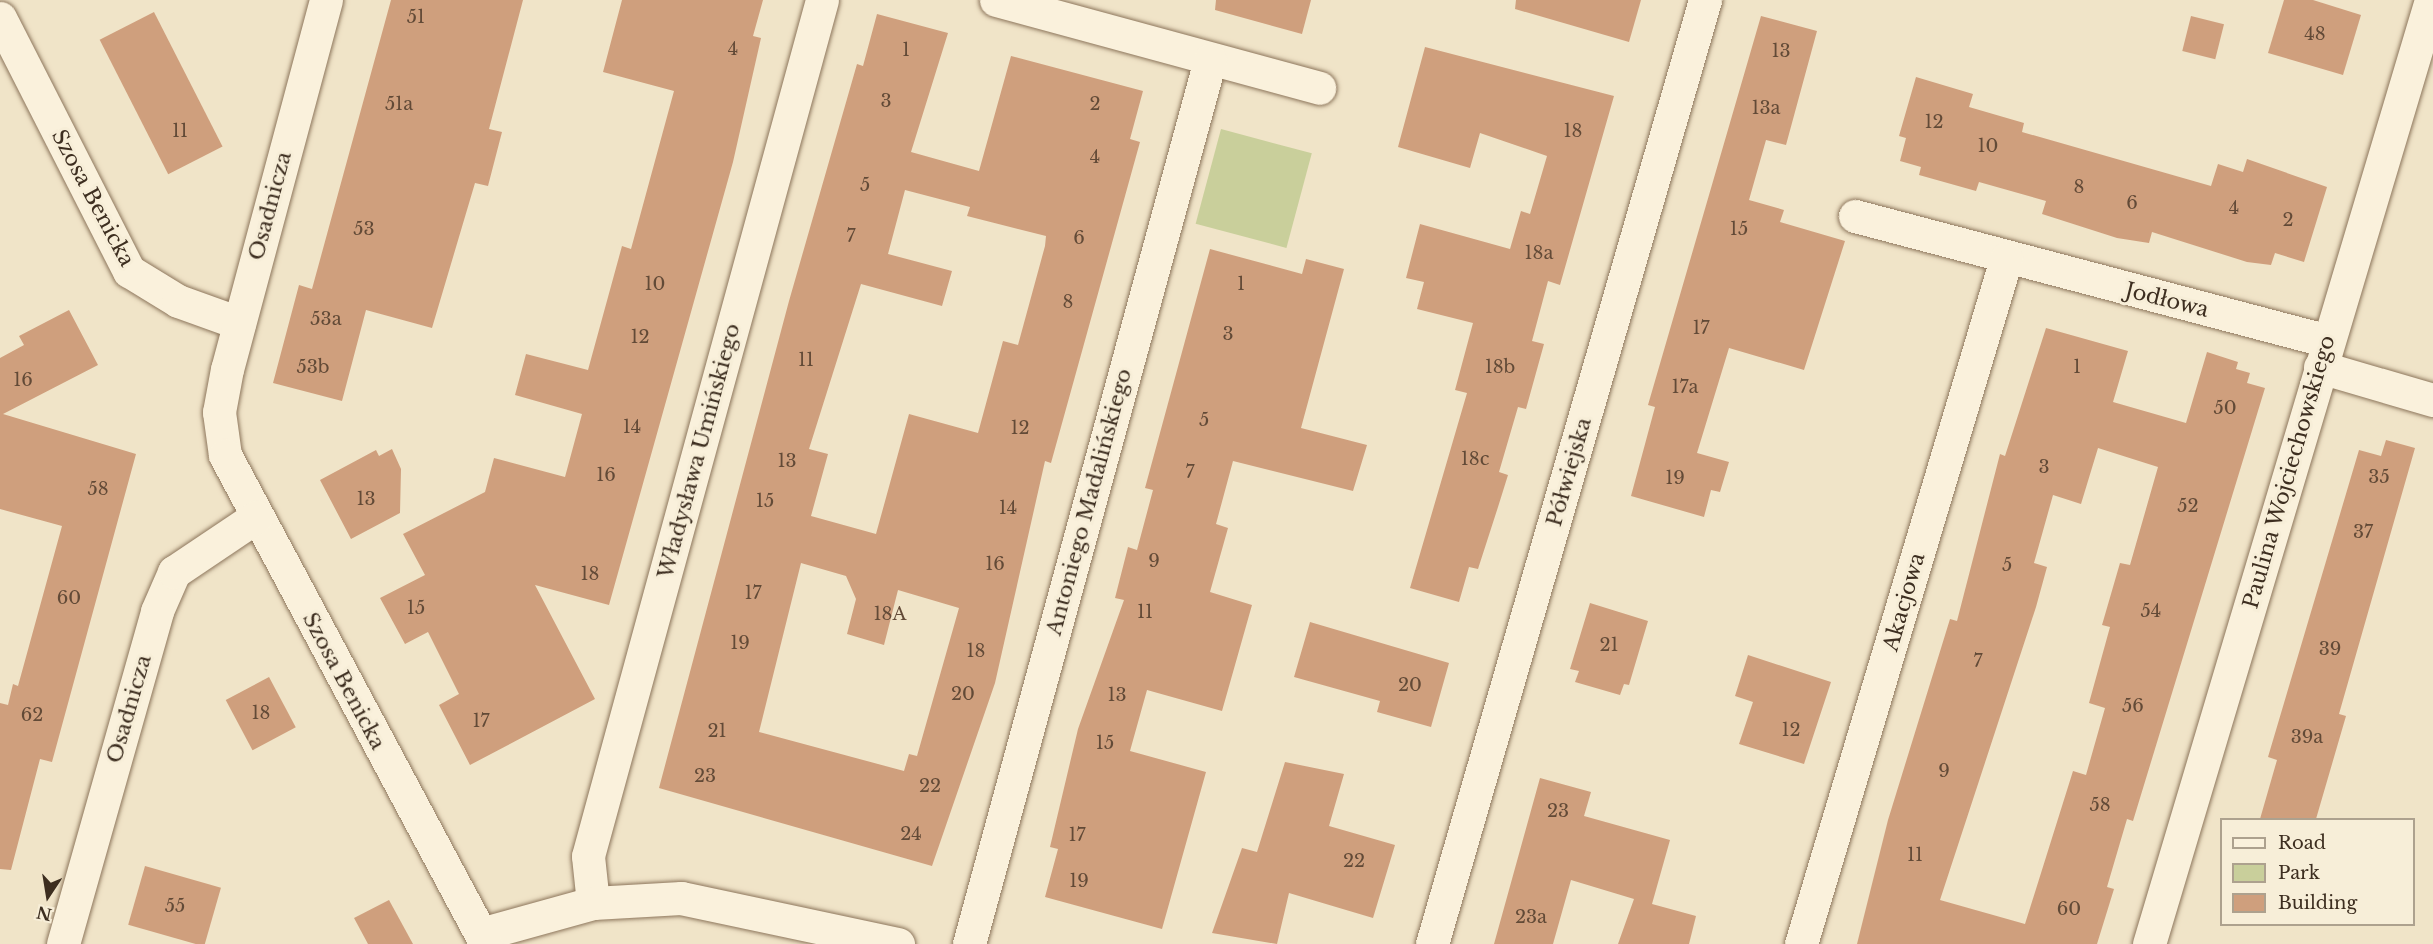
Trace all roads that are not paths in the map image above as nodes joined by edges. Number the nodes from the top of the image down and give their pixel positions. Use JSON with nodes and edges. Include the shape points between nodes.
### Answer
{"nodes":[{"id":1,"x":326,"y":0,"type":"edge"},
{"id":2,"x":822,"y":0,"type":"edge"},
{"id":3,"x":996,"y":0,"type":"edge"},
{"id":4,"x":1705,"y":0,"type":"edge"},
{"id":5,"x":2431,"y":0,"type":"edge"},
{"id":6,"x":0,"y":18,"type":"edge"},
{"id":7,"x":1210,"y":60,"type":"junction"},
{"id":8,"x":1319,"y":88,"type":"dead end"},
{"id":9,"x":1855,"y":216,"type":"dead end"},
{"id":10,"x":2006,"y":259,"type":"junction"},
{"id":11,"x":239,"y":323,"type":"junction"},
{"id":12,"x":2324,"y":354,"type":"junction"},
{"id":13,"x":2433,"y":400,"type":"edge"},
{"id":14,"x":219,"y":412,"type":"joint"},
{"id":15,"x":256,"y":517,"type":"junction"},
{"id":16,"x":593,"y":903,"type":"junction"},
{"id":17,"x":484,"y":939,"type":"edge"},
{"id":18,"x":63,"y":944,"type":"edge"},
{"id":19,"x":898,"y":944,"type":"edge"},
{"id":20,"x":969,"y":944,"type":"edge"},
{"id":21,"x":1432,"y":944,"type":"edge"},
{"id":22,"x":1801,"y":944,"type":"edge"},
{"id":23,"x":2150,"y":944,"type":"edge"}],
"edges":[{"from":1,"to":11,"type":"street","name":"Osadnicza"},
{"from":2,"to":16,"type":"street","name":"Władysława Umińskiego","via":[[588,856]]},
{"from":3,"to":7,"type":"street"},
{"from":4,"to":21,"type":"street","name":"Półwiejska"},
{"from":5,"to":12,"type":"street","name":"Paulina Wojciechowskiego"},
{"from":6,"to":11,"type":"street","name":"Szosa Benicka","via":[[129,271],[178,301]]},
{"from":7,"to":8,"type":"street"},
{"from":7,"to":20,"type":"street","name":"Antoniego Madalińskiego"},
{"from":9,"to":10,"type":"street","name":"Jodłowa"},
{"from":10,"to":12,"type":"street","name":"Jodłowa"},
{"from":10,"to":22,"type":"street","name":"Akacjowa"},
{"from":11,"to":14,"type":"street","name":"Osadnicza"},
{"from":12,"to":13,"type":"street","name":"Jodłowa"},
{"from":12,"to":23,"type":"street","name":"Paulina Wojciechowskiego"},
{"from":14,"to":15,"type":"street","name":"Szosa Benicka","via":[[225,455]]},
{"from":15,"to":17,"type":"street","name":"Szosa Benicka"},
{"from":15,"to":18,"type":"street","name":"Osadnicza","via":[[174,572],[157,611]]},
{"from":16,"to":17,"type":"street"},
{"from":16,"to":19,"type":"street","via":[[681,898]]}]}
